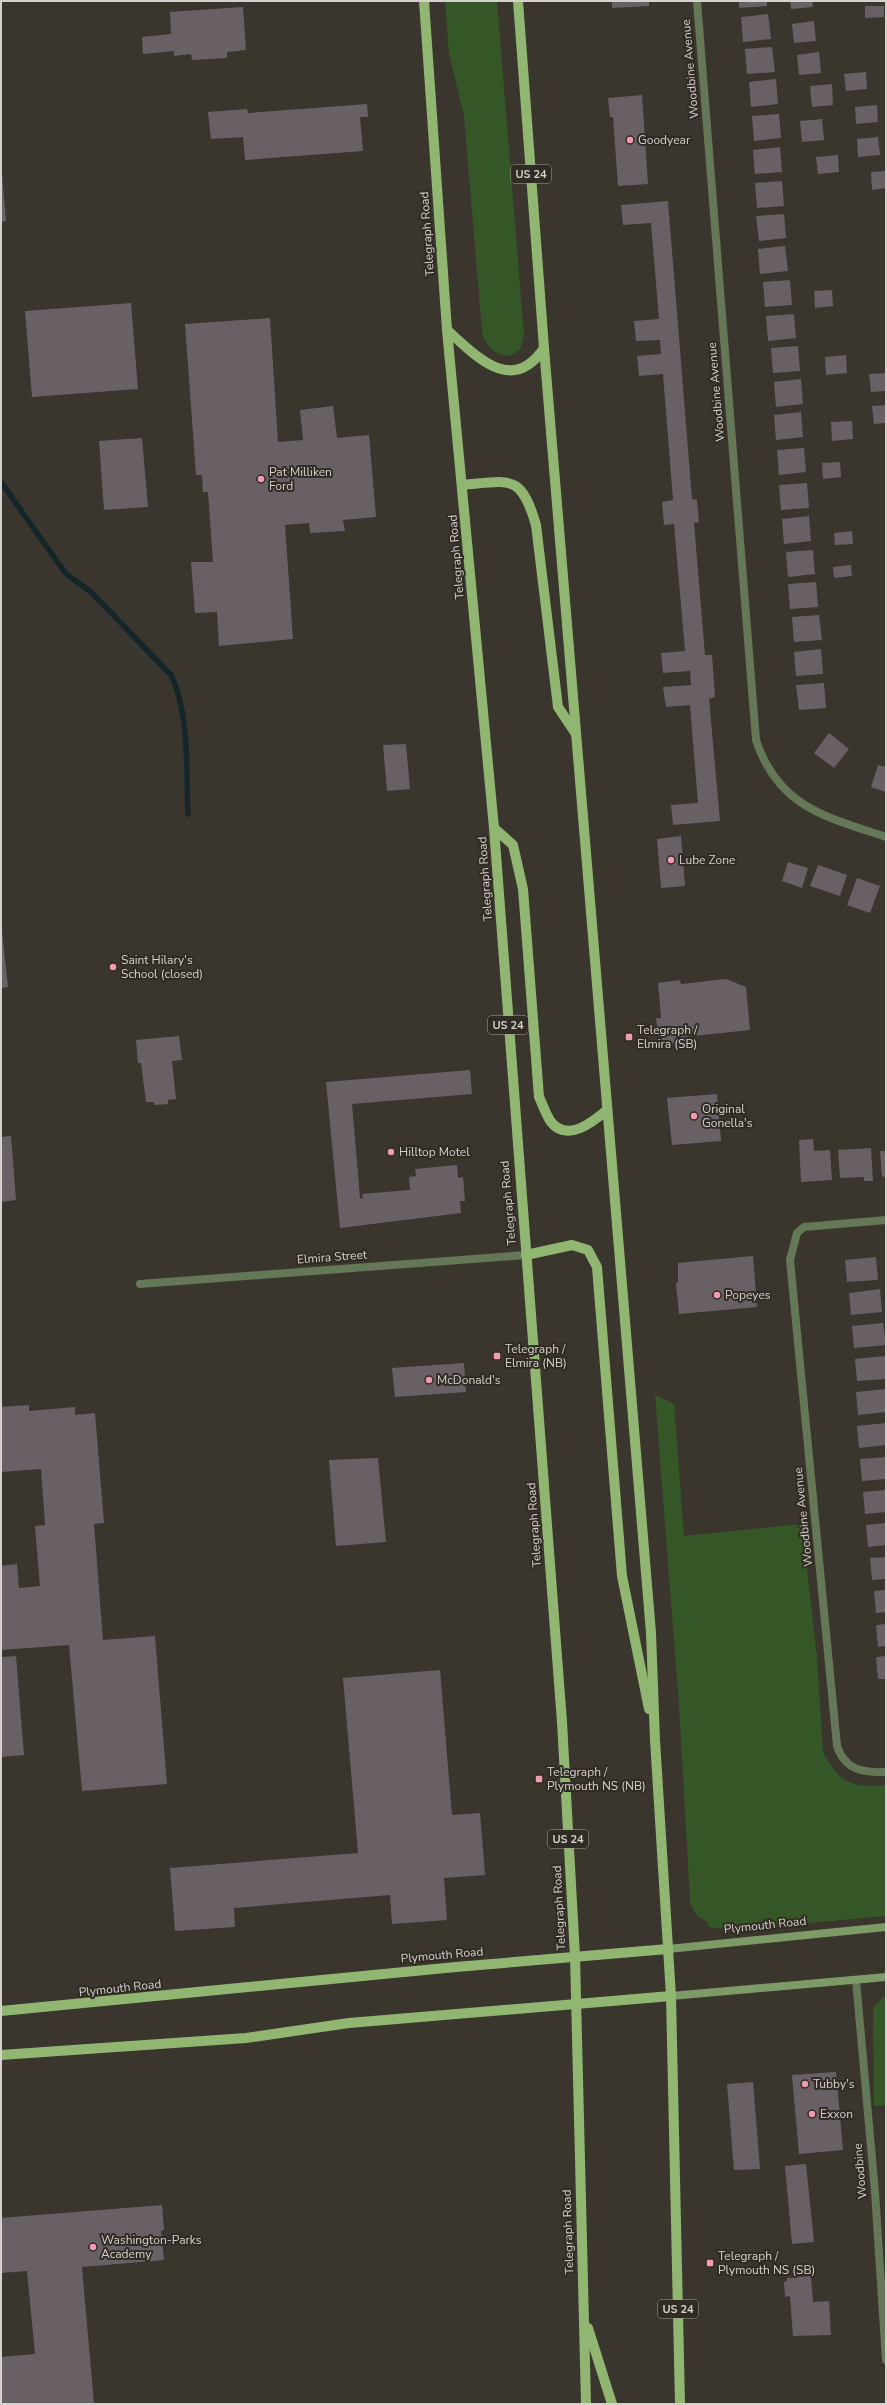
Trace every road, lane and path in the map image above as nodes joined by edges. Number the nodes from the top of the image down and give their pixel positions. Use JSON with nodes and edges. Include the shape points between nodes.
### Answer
{"nodes":[{"id":1,"x":424,"y":1,"type":"edge"},
{"id":2,"x":518,"y":1,"type":"edge"},
{"id":3,"x":697,"y":1,"type":"edge"},
{"id":4,"x":447,"y":330,"type":"junction"},
{"id":5,"x":544,"y":348,"type":"junction"},
{"id":6,"x":462,"y":485,"type":"junction"},
{"id":7,"x":578,"y":736,"type":"junction"},
{"id":8,"x":494,"y":828,"type":"junction"},
{"id":9,"x":886,"y":837,"type":"edge"},
{"id":10,"x":607,"y":1110,"type":"junction"},
{"id":11,"x":886,"y":1220,"type":"edge"},
{"id":12,"x":526,"y":1255,"type":"junction"},
{"id":13,"x":140,"y":1284,"type":"dead end"},
{"id":14,"x":655,"y":1740,"type":"junction"},
{"id":15,"x":886,"y":1772,"type":"edge"},
{"id":16,"x":886,"y":1927,"type":"edge"},
{"id":17,"x":668,"y":1949,"type":"junction"},
{"id":18,"x":575,"y":1956,"type":"junction"},
{"id":19,"x":886,"y":1977,"type":"edge"},
{"id":20,"x":856,"y":1980,"type":"junction"},
{"id":21,"x":671,"y":1996,"type":"junction"},
{"id":22,"x":576,"y":2004,"type":"junction"},
{"id":23,"x":1,"y":2011,"type":"edge"},
{"id":24,"x":1,"y":2055,"type":"edge"},
{"id":25,"x":585,"y":2319,"type":"junction"},
{"id":26,"x":886,"y":2360,"type":"edge"},
{"id":27,"x":586,"y":2404,"type":"edge"},
{"id":28,"x":612,"y":2404,"type":"edge"},
{"id":29,"x":680,"y":2404,"type":"edge"}],
"edges":[{"from":1,"to":4,"type":"main road","name":"Telegraph Road","number":"US 24"},
{"from":2,"to":5,"type":"main road","number":"US 24"},
{"from":3,"to":9,"type":"street","name":"Woodbine Avenue","via":[[754,726],[761,753],[774,778],[796,801],[812,811]]},
{"from":4,"to":5,"type":"main road","via":[[486,364],[497,369],[526,366],[535,361]]},
{"from":4,"to":6,"type":"main road","name":"Telegraph Road","number":"US 24"},
{"from":5,"to":7,"type":"main road","number":"US 24"},
{"from":6,"to":7,"type":"main road","via":[[510,483],[521,488],[529,500],[536,525],[558,707]]},
{"from":6,"to":8,"type":"main road","name":"Telegraph Road","number":"US 24"},
{"from":7,"to":10,"type":"main road","number":"US 24"},
{"from":8,"to":10,"type":"main road","via":[[513,845],[523,889],[539,1097],[552,1122],[561,1130],[574,1130],[589,1125]]},
{"from":8,"to":12,"type":"main road","name":"Telegraph Road","number":"US 24"},
{"from":10,"to":14,"type":"main road","number":"US 24","via":[[651,1633]]},
{"from":11,"to":15,"type":"street","name":"Woodbine Avenue","via":[[804,1227],[797,1233],[790,1260],[837,1746],[846,1764],[857,1771]]},
{"from":12,"to":13,"type":"street","name":"Elmira Street"},
{"from":12,"to":14,"type":"main road","via":[[572,1245],[588,1250],[597,1267],[622,1576]]},
{"from":12,"to":18,"type":"main road","name":"Telegraph Road","number":"US 24","via":[[562,1722]]},
{"from":14,"to":17,"type":"main road","number":"US 24"},
{"from":16,"to":17,"type":"main road","name":"Plymouth Road"},
{"from":17,"to":18,"type":"main road","name":"Plymouth Road"},
{"from":17,"to":21,"type":"main road","number":"US 24"},
{"from":18,"to":22,"type":"main road","name":"Telegraph Road","number":"US 24"},
{"from":18,"to":23,"type":"main road","name":"Plymouth Road"},
{"from":19,"to":20,"type":"main road"},
{"from":20,"to":21,"type":"main road"},
{"from":20,"to":26,"type":"street","name":"Woodbine","via":[[875,2192]]},
{"from":21,"to":22,"type":"main road"},
{"from":21,"to":29,"type":"main road","number":"US 24"},
{"from":22,"to":24,"type":"main road","via":[[349,2024],[246,2038]]},
{"from":22,"to":25,"type":"main road","name":"Telegraph Road","number":"US 24"},
{"from":25,"to":27,"type":"main road","name":"Telegraph Road","number":"US 24"},
{"from":25,"to":28,"type":"main road"}]}
